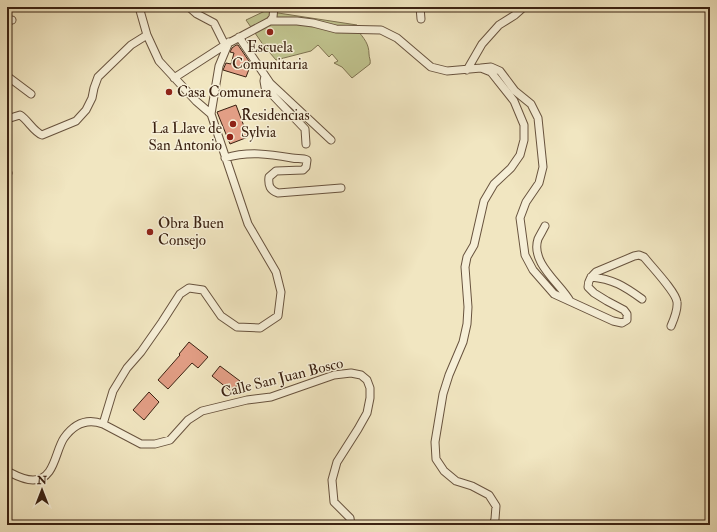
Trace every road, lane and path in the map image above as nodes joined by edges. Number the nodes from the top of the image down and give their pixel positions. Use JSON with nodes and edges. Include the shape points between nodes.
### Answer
{"nodes":[{"id":1,"x":138,"y":7,"type":"edge"},
{"id":2,"x":189,"y":7,"type":"edge"},
{"id":3,"x":274,"y":7,"type":"edge"},
{"id":4,"x":420,"y":7,"type":"edge"},
{"id":5,"x":524,"y":7,"type":"edge"},
{"id":6,"x":421,"y":19,"type":"dead end"},
{"id":7,"x":270,"y":21,"type":"junction"},
{"id":8,"x":147,"y":35,"type":"junction"},
{"id":9,"x":239,"y":37,"type":"junction"},
{"id":10,"x":227,"y":44,"type":"junction"},
{"id":11,"x":481,"y":68,"type":"junction"},
{"id":12,"x":467,"y":70,"type":"junction"},
{"id":13,"x":7,"y":76,"type":"edge"},
{"id":14,"x":265,"y":76,"type":"junction"},
{"id":15,"x":174,"y":78,"type":"junction"},
{"id":16,"x":31,"y":94,"type":"dead end"},
{"id":17,"x":211,"y":114,"type":"junction"},
{"id":18,"x":7,"y":119,"type":"edge"},
{"id":19,"x":331,"y":140,"type":"dead end"},
{"id":20,"x":306,"y":144,"type":"dead end"},
{"id":21,"x":225,"y":158,"type":"junction"},
{"id":22,"x":341,"y":188,"type":"dead end"},
{"id":23,"x":546,"y":226,"type":"dead end"},
{"id":24,"x":591,"y":277,"type":"junction"},
{"id":25,"x":642,"y":299,"type":"dead end"},
{"id":26,"x":570,"y":302,"type":"junction"},
{"id":27,"x":671,"y":326,"type":"dead end"},
{"id":28,"x":103,"y":424,"type":"junction"},
{"id":29,"x":7,"y":471,"type":"edge"},
{"id":30,"x":351,"y":525,"type":"edge"},
{"id":31,"x":493,"y":525,"type":"edge"}],
"edges":[{"from":1,"to":8,"type":"street"},
{"from":2,"to":10,"type":"street","via":[[214,24]]},
{"from":3,"to":7,"type":"street"},
{"from":4,"to":6,"type":"street"},
{"from":5,"to":12,"type":"street","via":[[499,25],[482,44]]},
{"from":7,"to":9,"type":"street"},
{"from":7,"to":12,"type":"street","via":[[313,23],[336,29],[381,30],[397,38],[431,68],[447,71]]},
{"from":8,"to":15,"type":"street","via":[[159,61]]},
{"from":8,"to":18,"type":"street","via":[[131,45],[98,77],[86,110],[76,121],[42,135],[20,115]]},
{"from":9,"to":10,"type":"street"},
{"from":9,"to":14,"type":"street"},
{"from":10,"to":15,"type":"street"},
{"from":10,"to":17,"type":"street"},
{"from":11,"to":12,"type":"street"},
{"from":11,"to":26,"type":"street","via":[[491,66],[500,71],[515,90],[531,104],[538,118],[543,167],[539,183],[526,202],[520,218],[525,255],[533,270],[554,294]]},
{"from":11,"to":31,"type":"street","via":[[491,72],[514,101],[524,125],[524,140],[520,155],[494,184],[484,201],[474,245],[467,257],[467,324],[463,342],[443,394],[435,442],[436,459],[444,471],[456,481],[489,495],[496,506]]},
{"from":13,"to":16,"type":"street"},
{"from":14,"to":19,"type":"street"},
{"from":14,"to":20,"type":"street","via":[[265,87],[305,129]]},
{"from":15,"to":17,"type":"street"},
{"from":17,"to":21,"type":"street"},
{"from":21,"to":22,"type":"street","via":[[267,153],[307,160],[303,170],[276,171],[269,177],[268,183],[274,192]]},
{"from":21,"to":28,"type":"street","via":[[248,224],[276,272],[281,292],[278,316],[260,328],[237,327],[221,316],[203,290],[189,288],[180,294],[141,352],[127,368],[113,391]]},
{"from":23,"to":26,"type":"street","via":[[538,241],[542,264]]},
{"from":24,"to":25,"type":"street","via":[[605,278],[624,286]]},
{"from":24,"to":26,"type":"street","via":[[588,287],[624,310],[627,320],[622,323],[613,321]]},
{"from":24,"to":27,"type":"street","via":[[596,272],[634,256],[644,257],[677,300]]},
{"from":28,"to":29,"type":"street","name":"Calle San Juan Bosco","via":[[86,421],[79,424],[63,439],[52,468],[44,476],[34,480],[23,479]]},
{"from":28,"to":30,"type":"street","name":"Calle San Juan Bosco","via":[[141,444],[155,444],[170,440],[188,420],[202,412],[271,396],[334,375],[361,374],[370,388],[366,413],[337,462],[332,480],[334,502],[350,518]]}]}
